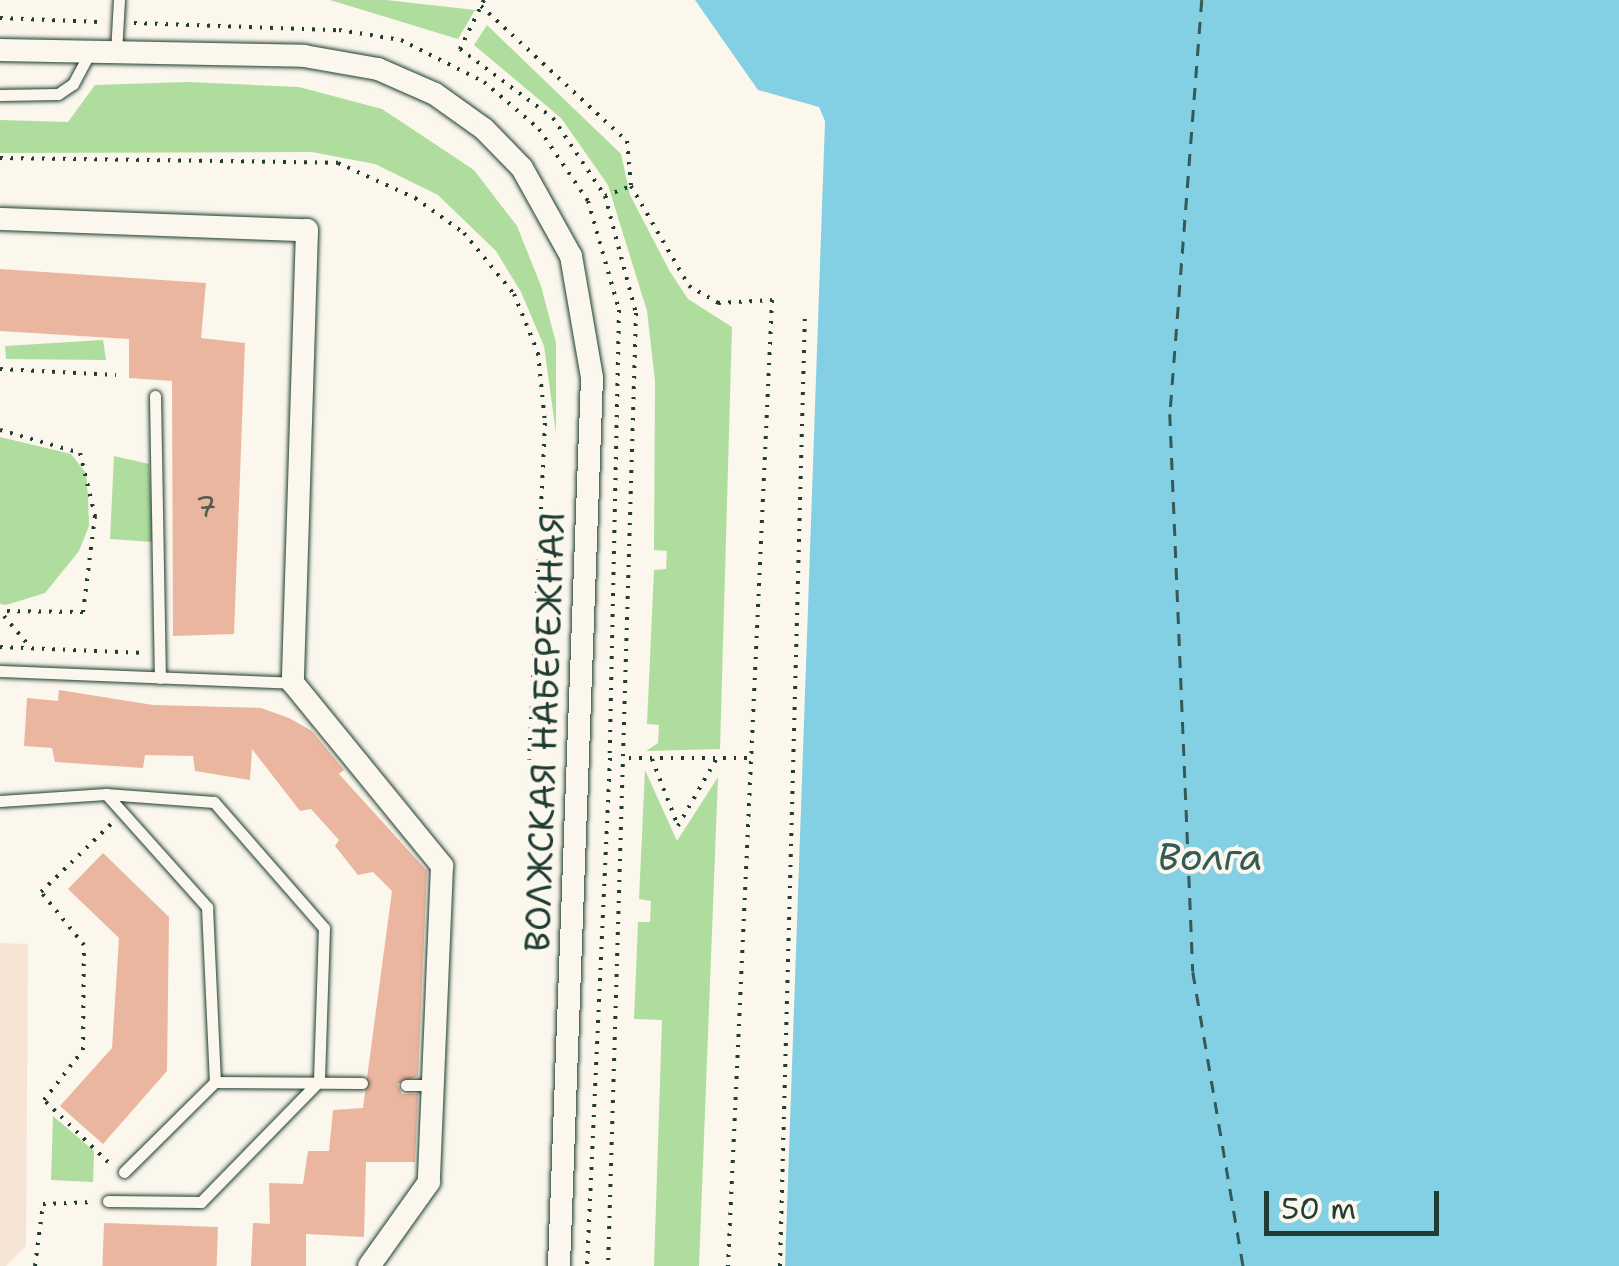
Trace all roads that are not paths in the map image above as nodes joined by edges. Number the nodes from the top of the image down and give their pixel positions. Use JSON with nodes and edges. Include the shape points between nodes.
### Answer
{"nodes":[{"id":1,"x":120,"y":0,"type":"edge"},
{"id":2,"x":0,"y":50,"type":"edge"},
{"id":3,"x":90,"y":52,"type":"junction"},
{"id":4,"x":116,"y":53,"type":"junction"},
{"id":5,"x":0,"y":95,"type":"edge"},
{"id":6,"x":0,"y":218,"type":"edge"},
{"id":7,"x":155,"y":396,"type":"dead end"},
{"id":8,"x":0,"y":671,"type":"edge"},
{"id":9,"x":160,"y":678,"type":"junction"},
{"id":10,"x":294,"y":683,"type":"junction"},
{"id":11,"x":106,"y":794,"type":"junction"},
{"id":12,"x":0,"y":801,"type":"edge"},
{"id":13,"x":319,"y":1081,"type":"junction"},
{"id":14,"x":215,"y":1082,"type":"junction"},
{"id":15,"x":362,"y":1083,"type":"dead end"},
{"id":16,"x":406,"y":1085,"type":"dead end"},
{"id":17,"x":435,"y":1085,"type":"junction"},
{"id":18,"x":124,"y":1172,"type":"dead end"},
{"id":19,"x":108,"y":1202,"type":"road end"},
{"id":20,"x":369,"y":1266,"type":"edge"},
{"id":21,"x":558,"y":1266,"type":"edge"}],
"edges":[{"from":1,"to":4,"type":"lane"},
{"from":2,"to":3,"type":"street","name":"ВОЛЖСКАЯ НАБЕРЕЖНАЯ"},
{"from":3,"to":4,"type":"street","name":"ВОЛЖСКАЯ НАБЕРЕЖНАЯ"},
{"from":3,"to":5,"type":"lane","via":[[74,84],[58,94]]},
{"from":4,"to":21,"type":"street","name":"ВОЛЖСКАЯ НАБЕРЕЖНАЯ","via":[[304,56],[378,69],[435,94],[484,130],[548,207],[585,306],[592,378]]},
{"from":6,"to":10,"type":"street","via":[[307,230]]},
{"from":7,"to":9,"type":"lane"},
{"from":8,"to":9,"type":"lane"},
{"from":9,"to":10,"type":"lane"},
{"from":10,"to":17,"type":"street","via":[[442,866]]},
{"from":11,"to":12,"type":"lane"},
{"from":11,"to":13,"type":"lane","via":[[214,802],[324,928]]},
{"from":11,"to":14,"type":"lane","via":[[207,907]]},
{"from":13,"to":14,"type":"lane"},
{"from":13,"to":15,"type":"lane"},
{"from":13,"to":19,"type":"lane","via":[[201,1202]]},
{"from":14,"to":18,"type":"lane"},
{"from":16,"to":17,"type":"lane"},
{"from":17,"to":20,"type":"street","via":[[429,1182]]}]}
